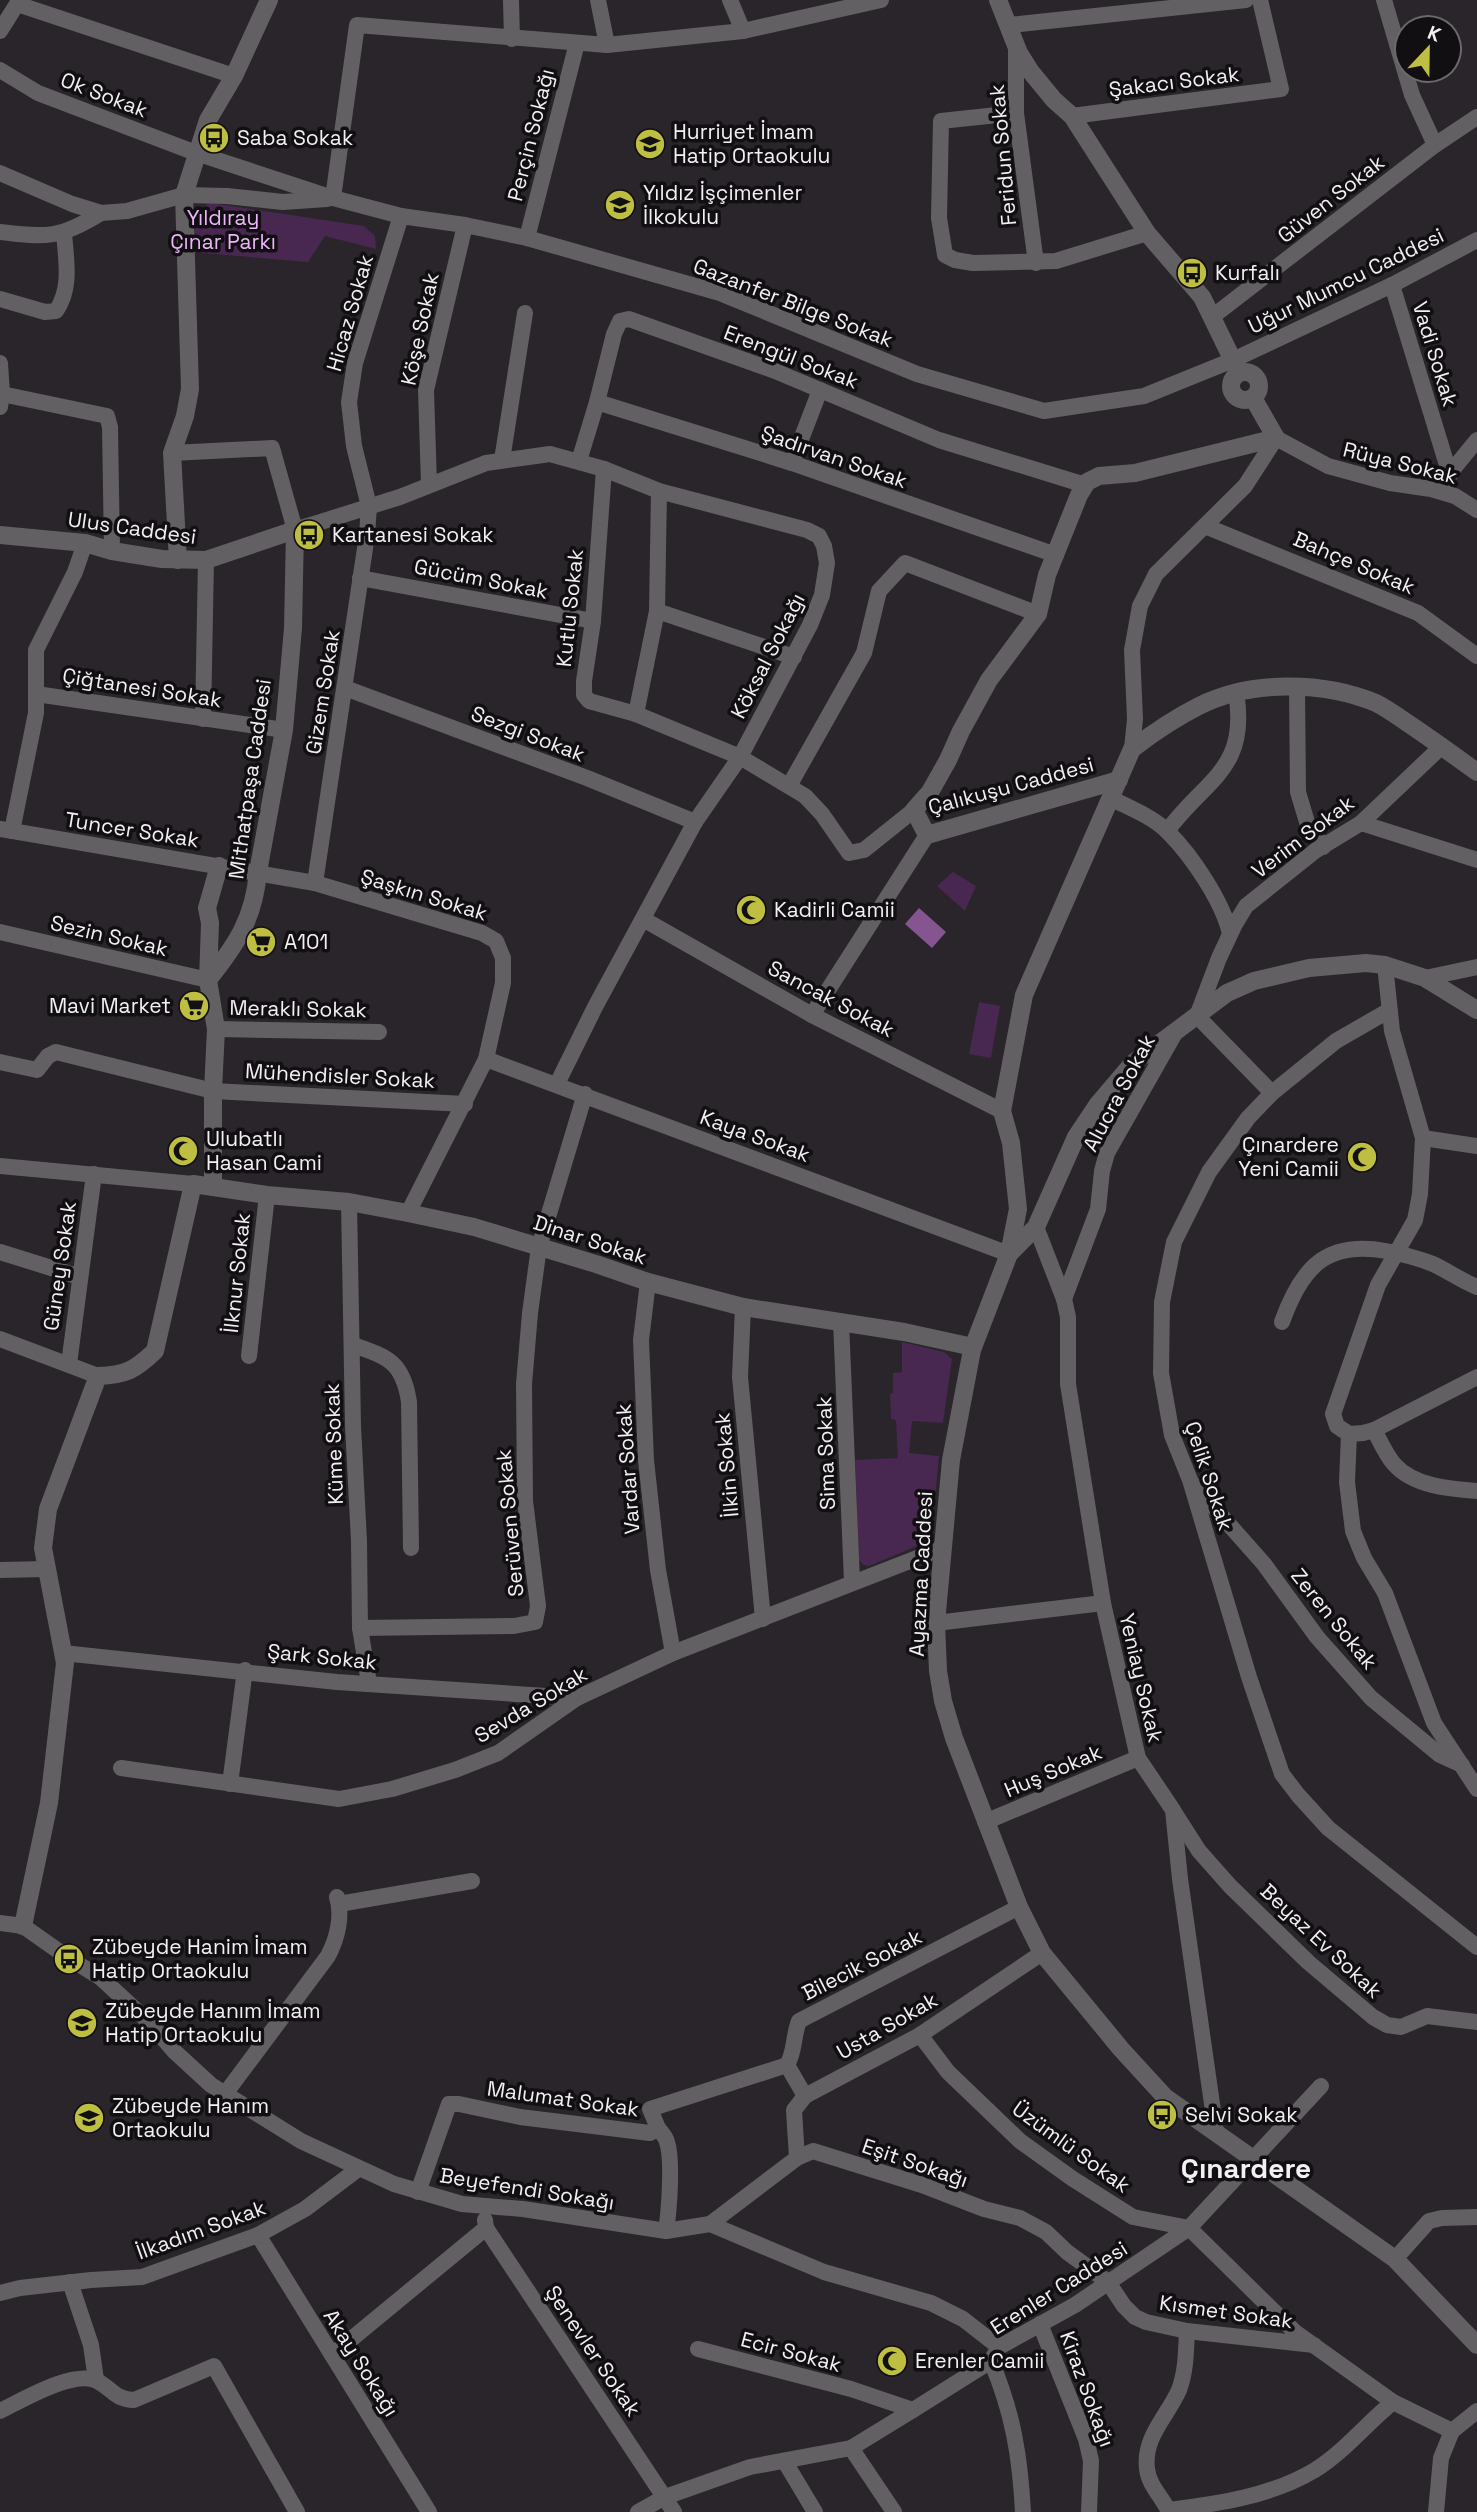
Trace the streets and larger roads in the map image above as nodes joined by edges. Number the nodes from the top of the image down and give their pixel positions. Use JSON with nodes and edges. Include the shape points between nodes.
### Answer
{"nodes":[{"id":1,"x":269,"y":0,"type":"edge"},
{"id":2,"x":510,"y":0,"type":"edge"},
{"id":3,"x":598,"y":0,"type":"edge"},
{"id":4,"x":730,"y":0,"type":"edge"},
{"id":5,"x":881,"y":0,"type":"edge"},
{"id":6,"x":998,"y":0,"type":"edge"},
{"id":7,"x":1246,"y":0,"type":"edge"},
{"id":8,"x":1260,"y":0,"type":"edge"},
{"id":9,"x":1384,"y":0,"type":"edge"},
{"id":10,"x":852,"y":3,"type":"edge"},
{"id":11,"x":1010,"y":25,"type":"junction"},
{"id":12,"x":743,"y":31,"type":"junction"},
{"id":13,"x":0,"y":32,"type":"edge"},
{"id":14,"x":512,"y":39,"type":"junction"},
{"id":15,"x":577,"y":43,"type":"junction"},
{"id":16,"x":1016,"y":43,"type":"junction"},
{"id":17,"x":607,"y":45,"type":"junction"},
{"id":18,"x":0,"y":70,"type":"edge"},
{"id":19,"x":234,"y":76,"type":"junction"},
{"id":20,"x":1016,"y":113,"type":"junction"},
{"id":21,"x":1072,"y":116,"type":"junction"},
{"id":22,"x":1477,"y":117,"type":"edge"},
{"id":23,"x":1435,"y":145,"type":"junction"},
{"id":24,"x":196,"y":152,"type":"junction"},
{"id":25,"x":0,"y":173,"type":"edge"},
{"id":26,"x":184,"y":195,"type":"junction"},
{"id":27,"x":333,"y":198,"type":"junction"},
{"id":28,"x":101,"y":213,"type":"junction"},
{"id":29,"x":401,"y":216,"type":"junction"},
{"id":30,"x":465,"y":225,"type":"junction"},
{"id":31,"x":0,"y":232,"type":"edge"},
{"id":32,"x":64,"y":233,"type":"junction"},
{"id":33,"x":1147,"y":233,"type":"junction"},
{"id":34,"x":527,"y":238,"type":"junction"},
{"id":35,"x":1477,"y":240,"type":"edge"},
{"id":36,"x":1036,"y":263,"type":"junction"},
{"id":37,"x":1392,"y":285,"type":"junction"},
{"id":38,"x":0,"y":299,"type":"edge"},
{"id":39,"x":525,"y":313,"type":"dead end"},
{"id":40,"x":1212,"y":317,"type":"junction"},
{"id":41,"x":0,"y":363,"type":"edge"},
{"id":42,"x":1236,"y":366,"type":"junction"},
{"id":43,"x":820,"y":390,"type":"junction"},
{"id":44,"x":1,"y":400,"type":"edge"},
{"id":45,"x":597,"y":402,"type":"junction"},
{"id":46,"x":1276,"y":438,"type":"junction"},
{"id":47,"x":1477,"y":440,"type":"edge"},
{"id":48,"x":172,"y":453,"type":"junction"},
{"id":49,"x":502,"y":460,"type":"junction"},
{"id":50,"x":579,"y":461,"type":"junction"},
{"id":51,"x":792,"y":463,"type":"junction"},
{"id":52,"x":604,"y":470,"type":"junction"},
{"id":53,"x":1450,"y":475,"type":"junction"},
{"id":54,"x":429,"y":485,"type":"junction"},
{"id":55,"x":1085,"y":485,"type":"junction"},
{"id":56,"x":1431,"y":489,"type":"junction"},
{"id":57,"x":659,"y":491,"type":"junction"},
{"id":58,"x":369,"y":506,"type":"junction"},
{"id":59,"x":1477,"y":510,"type":"edge"},
{"id":60,"x":1205,"y":526,"type":"junction"},
{"id":61,"x":295,"y":530,"type":"junction"},
{"id":62,"x":0,"y":535,"type":"edge"},
{"id":63,"x":85,"y":543,"type":"junction"},
{"id":64,"x":112,"y":551,"type":"junction"},
{"id":65,"x":1056,"y":555,"type":"junction"},
{"id":66,"x":178,"y":560,"type":"junction"},
{"id":67,"x":206,"y":560,"type":"junction"},
{"id":68,"x":360,"y":578,"type":"junction"},
{"id":69,"x":657,"y":611,"type":"junction"},
{"id":70,"x":1038,"y":614,"type":"junction"},
{"id":71,"x":593,"y":621,"type":"junction"},
{"id":72,"x":1477,"y":656,"type":"edge"},
{"id":73,"x":794,"y":657,"type":"junction"},
{"id":74,"x":345,"y":688,"type":"junction"},
{"id":75,"x":1297,"y":688,"type":"junction"},
{"id":76,"x":1236,"y":692,"type":"junction"},
{"id":77,"x":36,"y":694,"type":"junction"},
{"id":78,"x":636,"y":714,"type":"junction"},
{"id":79,"x":203,"y":719,"type":"junction"},
{"id":80,"x":284,"y":730,"type":"junction"},
{"id":81,"x":1442,"y":746,"type":"junction"},
{"id":82,"x":1132,"y":749,"type":"junction"},
{"id":83,"x":740,"y":757,"type":"junction"},
{"id":84,"x":1477,"y":772,"type":"edge"},
{"id":85,"x":1119,"y":780,"type":"junction"},
{"id":86,"x":789,"y":786,"type":"junction"},
{"id":87,"x":1112,"y":799,"type":"junction"},
{"id":88,"x":914,"y":810,"type":"junction"},
{"id":89,"x":695,"y":822,"type":"junction"},
{"id":90,"x":1360,"y":823,"type":"junction"},
{"id":91,"x":6,"y":830,"type":"edge"},
{"id":92,"x":1167,"y":831,"type":"junction"},
{"id":93,"x":927,"y":835,"type":"junction"},
{"id":94,"x":1323,"y":847,"type":"junction"},
{"id":95,"x":1477,"y":860,"type":"edge"},
{"id":96,"x":219,"y":866,"type":"junction"},
{"id":97,"x":258,"y":872,"type":"junction"},
{"id":98,"x":315,"y":883,"type":"junction"},
{"id":99,"x":643,"y":919,"type":"junction"},
{"id":100,"x":0,"y":932,"type":"edge"},
{"id":101,"x":1230,"y":934,"type":"junction"},
{"id":102,"x":1385,"y":965,"type":"junction"},
{"id":103,"x":1477,"y":967,"type":"edge"},
{"id":104,"x":1425,"y":978,"type":"junction"},
{"id":105,"x":208,"y":980,"type":"junction"},
{"id":106,"x":1477,"y":1010,"type":"edge"},
{"id":107,"x":1388,"y":1011,"type":"junction"},
{"id":108,"x":812,"y":1015,"type":"junction"},
{"id":109,"x":1197,"y":1016,"type":"junction"},
{"id":110,"x":1179,"y":1028,"type":"junction"},
{"id":111,"x":216,"y":1029,"type":"junction"},
{"id":112,"x":379,"y":1032,"type":"dead end"},
{"id":113,"x":486,"y":1059,"type":"junction"},
{"id":114,"x":0,"y":1062,"type":"edge"},
{"id":115,"x":557,"y":1084,"type":"junction"},
{"id":116,"x":213,"y":1091,"type":"junction"},
{"id":117,"x":1272,"y":1093,"type":"junction"},
{"id":118,"x":585,"y":1094,"type":"junction"},
{"id":119,"x":465,"y":1104,"type":"junction"},
{"id":120,"x":1003,"y":1111,"type":"junction"},
{"id":121,"x":1423,"y":1138,"type":"junction"},
{"id":122,"x":1477,"y":1146,"type":"edge"},
{"id":123,"x":0,"y":1166,"type":"edge"},
{"id":124,"x":94,"y":1174,"type":"junction"},
{"id":125,"x":193,"y":1184,"type":"junction"},
{"id":126,"x":213,"y":1187,"type":"junction"},
{"id":127,"x":267,"y":1195,"type":"junction"},
{"id":128,"x":349,"y":1202,"type":"junction"},
{"id":129,"x":408,"y":1213,"type":"junction"},
{"id":130,"x":1036,"y":1227,"type":"junction"},
{"id":131,"x":539,"y":1247,"type":"junction"},
{"id":132,"x":0,"y":1252,"type":"edge"},
{"id":133,"x":1395,"y":1253,"type":"junction"},
{"id":134,"x":1009,"y":1254,"type":"junction"},
{"id":135,"x":80,"y":1277,"type":"junction"},
{"id":136,"x":648,"y":1282,"type":"junction"},
{"id":137,"x":1477,"y":1287,"type":"edge"},
{"id":138,"x":1064,"y":1300,"type":"junction"},
{"id":139,"x":743,"y":1307,"type":"junction"},
{"id":140,"x":841,"y":1322,"type":"junction"},
{"id":141,"x":1282,"y":1322,"type":"dead end"},
{"id":142,"x":0,"y":1339,"type":"edge"},
{"id":143,"x":353,"y":1345,"type":"junction"},
{"id":144,"x":973,"y":1347,"type":"junction"},
{"id":145,"x":249,"y":1356,"type":"dead end"},
{"id":146,"x":69,"y":1364,"type":"junction"},
{"id":147,"x":98,"y":1376,"type":"junction"},
{"id":148,"x":1477,"y":1377,"type":"edge"},
{"id":149,"x":1374,"y":1430,"type":"junction"},
{"id":150,"x":1349,"y":1434,"type":"junction"},
{"id":151,"x":1190,"y":1480,"type":"junction"},
{"id":152,"x":1477,"y":1491,"type":"edge"},
{"id":153,"x":411,"y":1548,"type":"dead end"},
{"id":154,"x":943,"y":1548,"type":"junction"},
{"id":155,"x":46,"y":1569,"type":"junction"},
{"id":156,"x":0,"y":1570,"type":"edge"},
{"id":157,"x":852,"y":1581,"type":"junction"},
{"id":158,"x":1102,"y":1603,"type":"junction"},
{"id":159,"x":762,"y":1619,"type":"junction"},
{"id":160,"x":936,"y":1623,"type":"junction"},
{"id":161,"x":360,"y":1628,"type":"junction"},
{"id":162,"x":63,"y":1653,"type":"junction"},
{"id":163,"x":673,"y":1653,"type":"junction"},
{"id":164,"x":246,"y":1670,"type":"junction"},
{"id":165,"x":369,"y":1683,"type":"junction"},
{"id":166,"x":578,"y":1698,"type":"junction"},
{"id":167,"x":1138,"y":1758,"type":"junction"},
{"id":168,"x":1462,"y":1765,"type":"junction"},
{"id":169,"x":121,"y":1768,"type":"dead end"},
{"id":170,"x":230,"y":1784,"type":"junction"},
{"id":171,"x":1477,"y":1788,"type":"edge"},
{"id":172,"x":1173,"y":1810,"type":"junction"},
{"id":173,"x":985,"y":1822,"type":"junction"},
{"id":174,"x":472,"y":1881,"type":"dead end"},
{"id":175,"x":1019,"y":1907,"type":"junction"},
{"id":176,"x":0,"y":1923,"type":"edge"},
{"id":177,"x":23,"y":1926,"type":"junction"},
{"id":178,"x":1477,"y":1947,"type":"edge"},
{"id":179,"x":1042,"y":1953,"type":"junction"},
{"id":180,"x":1477,"y":2022,"type":"edge"},
{"id":181,"x":920,"y":2035,"type":"junction"},
{"id":182,"x":788,"y":2065,"type":"junction"},
{"id":183,"x":1321,"y":2086,"type":"dead end"},
{"id":184,"x":225,"y":2094,"type":"junction"},
{"id":185,"x":805,"y":2096,"type":"junction"},
{"id":186,"x":657,"y":2128,"type":"junction"},
{"id":187,"x":1216,"y":2132,"type":"junction"},
{"id":188,"x":797,"y":2158,"type":"junction"},
{"id":189,"x":1253,"y":2161,"type":"junction"},
{"id":190,"x":358,"y":2169,"type":"junction"},
{"id":191,"x":418,"y":2192,"type":"junction"},
{"id":192,"x":484,"y":2206,"type":"junction"},
{"id":193,"x":1477,"y":2217,"type":"edge"},
{"id":194,"x":710,"y":2224,"type":"junction"},
{"id":195,"x":486,"y":2228,"type":"junction"},
{"id":196,"x":1189,"y":2228,"type":"junction"},
{"id":197,"x":666,"y":2231,"type":"junction"},
{"id":198,"x":258,"y":2235,"type":"junction"},
{"id":199,"x":1395,"y":2259,"type":"junction"},
{"id":200,"x":70,"y":2282,"type":"junction"},
{"id":201,"x":1108,"y":2282,"type":"junction"},
{"id":202,"x":0,"y":2293,"type":"edge"},
{"id":203,"x":1040,"y":2324,"type":"junction"},
{"id":204,"x":1187,"y":2331,"type":"junction"},
{"id":205,"x":1314,"y":2345,"type":"junction"},
{"id":206,"x":1477,"y":2345,"type":"edge"},
{"id":207,"x":698,"y":2349,"type":"dead end"},
{"id":208,"x":332,"y":2354,"type":"junction"},
{"id":209,"x":995,"y":2354,"type":"junction"},
{"id":210,"x":96,"y":2380,"type":"junction"},
{"id":211,"x":1393,"y":2402,"type":"junction"},
{"id":212,"x":914,"y":2410,"type":"junction"},
{"id":213,"x":0,"y":2411,"type":"edge"},
{"id":214,"x":1477,"y":2411,"type":"edge"},
{"id":215,"x":1452,"y":2431,"type":"junction"},
{"id":216,"x":852,"y":2448,"type":"junction"},
{"id":217,"x":785,"y":2462,"type":"junction"},
{"id":218,"x":665,"y":2497,"type":"junction"},
{"id":219,"x":1169,"y":2511,"type":"edge"},
{"id":220,"x":297,"y":2512,"type":"edge"},
{"id":221,"x":429,"y":2512,"type":"edge"},
{"id":222,"x":638,"y":2512,"type":"edge"},
{"id":223,"x":674,"y":2512,"type":"edge"},
{"id":224,"x":815,"y":2512,"type":"edge"},
{"id":225,"x":894,"y":2512,"type":"edge"},
{"id":226,"x":1023,"y":2512,"type":"edge"},
{"id":227,"x":1089,"y":2512,"type":"edge"},
{"id":228,"x":1436,"y":2512,"type":"edge"}],
"edges":[{"from":1,"to":19,"type":"street"},
{"from":2,"to":14,"type":"street"},
{"from":3,"to":17,"type":"street"},
{"from":4,"to":12,"type":"street"},
{"from":5,"to":10,"type":"street"},
{"from":6,"to":11,"type":"street"},
{"from":7,"to":11,"type":"street"},
{"from":8,"to":21,"type":"street","name":"Şakacı Sokak","via":[[1281,89]]},
{"from":9,"to":23,"type":"street","via":[[1412,95]]},
{"from":10,"to":12,"type":"street"},
{"from":11,"to":16,"type":"street"},
{"from":12,"to":17,"type":"street"},
{"from":13,"to":19,"type":"street","via":[[17,4]]},
{"from":14,"to":15,"type":"street"},
{"from":14,"to":27,"type":"street","via":[[358,25]]},
{"from":15,"to":17,"type":"street"},
{"from":15,"to":34,"type":"street","name":"Perçin Sokağı"},
{"from":16,"to":20,"type":"street","name":"Feridun Sokak"},
{"from":16,"to":21,"type":"street","via":[[1043,88]]},
{"from":18,"to":24,"type":"street","name":"Ok Sokak","via":[[38,93]]},
{"from":19,"to":24,"type":"street","via":[[208,120]]},
{"from":20,"to":36,"type":"street","name":"Feridun Sokak"},
{"from":20,"to":36,"type":"street","via":[[941,121],[941,242],[945,255],[955,260]]},
{"from":21,"to":33,"type":"street"},
{"from":22,"to":23,"type":"street","name":"Güven Sokak"},
{"from":23,"to":40,"type":"street","name":"Güven Sokak"},
{"from":24,"to":26,"type":"street"},
{"from":24,"to":27,"type":"street","name":"Ok Sokak"},
{"from":25,"to":28,"type":"street"},
{"from":26,"to":27,"type":"street","via":[[283,201]]},
{"from":26,"to":28,"type":"street","via":[[127,211]]},
{"from":26,"to":48,"type":"street","via":[[190,389]]},
{"from":27,"to":29,"type":"street","name":"Gazanfer Bilge Sokak"},
{"from":28,"to":32,"type":"street"},
{"from":29,"to":30,"type":"street","name":"Gazanfer Bilge Sokak"},
{"from":29,"to":58,"type":"street","name":"Hicaz Sokak","via":[[355,363],[349,402]]},
{"from":30,"to":34,"type":"street","name":"Gazanfer Bilge Sokak"},
{"from":30,"to":54,"type":"street","name":"Köşe Sokak","via":[[426,390]]},
{"from":31,"to":32,"type":"street","via":[[36,237]]},
{"from":32,"to":38,"type":"street","via":[[68,282],[56,312]]},
{"from":33,"to":36,"type":"street"},
{"from":33,"to":40,"type":"street","via":[[1202,297]]},
{"from":34,"to":42,"type":"street","name":"Gazanfer Bilge Sokak","via":[[720,293],[917,374],[1044,411],[1144,396]]},
{"from":35,"to":37,"type":"street","name":"Uğur Mumcu Caddesi"},
{"from":37,"to":42,"type":"street","name":"Uğur Mumcu Caddesi"},
{"from":37,"to":53,"type":"street","name":"Vadi Sokak"},
{"from":39,"to":49,"type":"street"},
{"from":40,"to":42,"type":"street"},
{"from":41,"to":44,"type":"street"},
{"from":42,"to":46,"type":"street","via":[[1233,392],[1240,398],[1253,398]]},
{"from":43,"to":45,"type":"street","name":"Erengül Sokak","via":[[629,319],[620,321],[614,334]]},
{"from":43,"to":51,"type":"street"},
{"from":43,"to":55,"type":"street","name":"Erengül Sokak","via":[[939,440]]},
{"from":44,"to":64,"type":"street","via":[[107,416]]},
{"from":45,"to":50,"type":"street","name":"Erengül Sokak"},
{"from":45,"to":51,"type":"street","name":"Şadırvan Sokak"},
{"from":46,"to":55,"type":"street","via":[[1135,473],[1099,476]]},
{"from":46,"to":56,"type":"street","name":"Rüya Sokak","via":[[1328,466]]},
{"from":46,"to":60,"type":"street","via":[[1245,486]]},
{"from":47,"to":53,"type":"street"},
{"from":48,"to":61,"type":"street","via":[[272,448]]},
{"from":48,"to":66,"type":"street"},
{"from":49,"to":50,"type":"street","name":"Köksal Sokağı","via":[[550,454]]},
{"from":49,"to":54,"type":"street","name":"Köksal Sokağı"},
{"from":50,"to":52,"type":"street","name":"Köksal Sokağı"},
{"from":51,"to":65,"type":"street","name":"Şadırvan Sokak"},
{"from":52,"to":57,"type":"street","name":"Köksal Sokağı"},
{"from":52,"to":71,"type":"street","name":"Kutlu Sokak"},
{"from":53,"to":56,"type":"street"},
{"from":54,"to":58,"type":"street","name":"Köksal Sokağı"},
{"from":55,"to":65,"type":"street","name":"Çalıkuşu Caddesi"},
{"from":56,"to":59,"type":"street","name":"Rüya Sokak","via":[[1455,496]]},
{"from":57,"to":69,"type":"street"},
{"from":57,"to":73,"type":"street","name":"Köksal Sokağı","via":[[819,536],[827,562],[822,596]]},
{"from":58,"to":61,"type":"street","name":"Köksal Sokağı"},
{"from":58,"to":68,"type":"street","name":"Gizem Sokak"},
{"from":60,"to":72,"type":"street","name":"Bahçe Sokak","via":[[1418,612]]},
{"from":60,"to":82,"type":"street","via":[[1156,574],[1140,606],[1132,650]]},
{"from":61,"to":67,"type":"street","name":"Ulus Caddesi"},
{"from":61,"to":80,"type":"street","name":"Mithatpaşa Caddesi"},
{"from":62,"to":63,"type":"street","name":"Ulus Caddesi"},
{"from":63,"to":64,"type":"street","name":"Ulus Caddesi"},
{"from":63,"to":77,"type":"street","via":[[36,650]]},
{"from":64,"to":66,"type":"street","name":"Ulus Caddesi"},
{"from":65,"to":70,"type":"street","name":"Çalıkuşu Caddesi"},
{"from":66,"to":67,"type":"street","name":"Ulus Caddesi"},
{"from":67,"to":79,"type":"street"},
{"from":68,"to":71,"type":"street","name":"Gücüm Sokak"},
{"from":68,"to":74,"type":"street","name":"Gizem Sokak"},
{"from":69,"to":73,"type":"street"},
{"from":69,"to":78,"type":"street"},
{"from":70,"to":86,"type":"street","via":[[905,563],[879,591],[864,653]]},
{"from":70,"to":88,"type":"street","name":"Çalıkuşu Caddesi","via":[[989,680],[930,792]]},
{"from":71,"to":78,"type":"street","name":"Kutlu Sokak","via":[[584,695],[599,705]]},
{"from":73,"to":83,"type":"street","name":"Köksal Sokağı"},
{"from":74,"to":89,"type":"street","name":"Sezgi Sokak"},
{"from":74,"to":98,"type":"street","name":"Gizem Sokak"},
{"from":75,"to":76,"type":"street"},
{"from":75,"to":81,"type":"street","via":[[1358,696]]},
{"from":75,"to":94,"type":"street","via":[[1298,792],[1307,822]]},
{"from":76,"to":82,"type":"street","via":[[1163,725]]},
{"from":76,"to":92,"type":"street","via":[[1236,747],[1221,773]]},
{"from":77,"to":79,"type":"street","name":"Çiğtanesi Sokak"},
{"from":77,"to":91,"type":"street","via":[[36,713]]},
{"from":78,"to":83,"type":"street"},
{"from":79,"to":80,"type":"street","name":"Çiğtanesi Sokak"},
{"from":80,"to":97,"type":"street","name":"Mithatpaşa Caddesi"},
{"from":81,"to":84,"type":"street"},
{"from":81,"to":90,"type":"street","name":"Verim Sokak"},
{"from":82,"to":85,"type":"street"},
{"from":83,"to":86,"type":"street"},
{"from":83,"to":89,"type":"street","name":"Köksal Sokağı"},
{"from":85,"to":87,"type":"street","name":"Çalıkuşu Caddesi"},
{"from":85,"to":93,"type":"street","name":"Çalıkuşu Caddesi"},
{"from":86,"to":88,"type":"street","via":[[822,814],[849,853],[864,850]]},
{"from":87,"to":92,"type":"street"},
{"from":87,"to":120,"type":"street","name":"Çalıkuşu Caddesi","via":[[1024,995]]},
{"from":88,"to":93,"type":"street","name":"Çalıkuşu Caddesi"},
{"from":89,"to":99,"type":"street","name":"Köksal Sokağı"},
{"from":90,"to":94,"type":"street","name":"Verim Sokak"},
{"from":90,"to":95,"type":"street"},
{"from":91,"to":96,"type":"street","name":"Tuncer Sokak"},
{"from":92,"to":101,"type":"street","via":[[1204,878]]},
{"from":93,"to":108,"type":"street"},
{"from":94,"to":101,"type":"street","name":"Verim Sokak","via":[[1246,906]]},
{"from":96,"to":97,"type":"street","name":"Tuncer Sokak"},
{"from":96,"to":105,"type":"street","name":"Mithatpaşa Caddesi","via":[[207,908]]},
{"from":97,"to":98,"type":"street","name":"Şaşkın Sokak"},
{"from":97,"to":105,"type":"street","name":"Mithatpaşa Caddesi","via":[[256,893],[236,944]]},
{"from":98,"to":113,"type":"street","name":"Şaşkın Sokak","via":[[496,941],[503,958],[503,983]]},
{"from":99,"to":108,"type":"street","name":"Sancak Sokak"},
{"from":99,"to":115,"type":"street","name":"Köksal Sokağı"},
{"from":100,"to":105,"type":"street","name":"Sezin Sokak"},
{"from":101,"to":109,"type":"street","name":"Verim Sokak"},
{"from":102,"to":104,"type":"street","name":"Ayazma Caddesi"},
{"from":102,"to":107,"type":"street"},
{"from":102,"to":109,"type":"street","name":"Ayazma Caddesi","via":[[1332,966],[1270,976],[1227,993]]},
{"from":103,"to":104,"type":"street"},
{"from":104,"to":106,"type":"street","name":"Ayazma Caddesi"},
{"from":105,"to":111,"type":"street","name":"Mithatpaşa Caddesi"},
{"from":107,"to":117,"type":"street","name":"Çelik Sokak","via":[[1336,1041]]},
{"from":107,"to":121,"type":"street"},
{"from":108,"to":120,"type":"street","name":"Sancak Sokak"},
{"from":109,"to":110,"type":"street","name":"Ayazma Caddesi"},
{"from":109,"to":117,"type":"street"},
{"from":110,"to":130,"type":"street","name":"Ayazma Caddesi","via":[[1132,1064],[1098,1104],[1076,1137]]},
{"from":110,"to":138,"type":"street","name":"Alucra Sokak","via":[[1107,1153],[1098,1209]]},
{"from":111,"to":112,"type":"street","name":"Meraklı Sokak"},
{"from":111,"to":116,"type":"street","name":"Mithatpaşa Caddesi"},
{"from":113,"to":115,"type":"street","name":"Kaya Sokak"},
{"from":113,"to":119,"type":"street","name":"Şaşkın Sokak"},
{"from":114,"to":116,"type":"street","name":"Mühendisler Sokak","via":[[37,1070],[56,1052]]},
{"from":115,"to":118,"type":"street","name":"Kaya Sokak"},
{"from":116,"to":119,"type":"street","name":"Mühendisler Sokak"},
{"from":116,"to":126,"type":"street","name":"Mithatpaşa Caddesi"},
{"from":117,"to":151,"type":"street","name":"Çelik Sokak","via":[[1248,1118],[1199,1189],[1174,1242],[1167,1275],[1161,1373],[1172,1435]]},
{"from":118,"to":131,"type":"street"},
{"from":118,"to":134,"type":"street","name":"Kaya Sokak"},
{"from":119,"to":129,"type":"street","name":"Şaşkın Sokak"},
{"from":120,"to":134,"type":"street","name":"Çalıkuşu Caddesi","via":[[1018,1209]]},
{"from":121,"to":122,"type":"street"},
{"from":121,"to":133,"type":"street","via":[[1415,1220]]},
{"from":123,"to":124,"type":"street"},
{"from":124,"to":125,"type":"street"},
{"from":124,"to":135,"type":"street","name":"Güney Sokak"},
{"from":125,"to":126,"type":"street","name":"Dinar Sokak"},
{"from":125,"to":147,"type":"street","via":[[155,1351],[137,1368],[117,1376]]},
{"from":126,"to":127,"type":"street","name":"Dinar Sokak"},
{"from":127,"to":128,"type":"street","name":"Dinar Sokak"},
{"from":127,"to":145,"type":"street","name":"İlknur Sokak"},
{"from":128,"to":129,"type":"street","name":"Dinar Sokak"},
{"from":128,"to":143,"type":"street","name":"Küme Sokak"},
{"from":129,"to":131,"type":"street","name":"Dinar Sokak"},
{"from":130,"to":134,"type":"street","name":"Ayazma Caddesi"},
{"from":130,"to":138,"type":"street","name":"Yeniay Sokak"},
{"from":131,"to":136,"type":"street","name":"Dinar Sokak"},
{"from":131,"to":161,"type":"street","name":"Serüven Sokak","via":[[524,1384],[525,1501],[538,1606],[535,1622]]},
{"from":132,"to":135,"type":"street"},
{"from":133,"to":137,"type":"street","via":[[1435,1265]]},
{"from":133,"to":141,"type":"street","via":[[1358,1247],[1325,1256],[1295,1290]]},
{"from":133,"to":150,"type":"street","via":[[1371,1305],[1333,1414],[1337,1426]]},
{"from":134,"to":144,"type":"street","name":"Ayazma Caddesi"},
{"from":135,"to":146,"type":"street","name":"Güney Sokak"},
{"from":136,"to":139,"type":"street","name":"Dinar Sokak"},
{"from":136,"to":163,"type":"street","name":"Vardar Sokak","via":[[641,1340],[646,1460]]},
{"from":138,"to":158,"type":"street","name":"Yeniay Sokak","via":[[1068,1384]]},
{"from":139,"to":140,"type":"street","name":"Dinar Sokak"},
{"from":139,"to":159,"type":"street","name":"İlkin Sokak","via":[[740,1377]]},
{"from":140,"to":144,"type":"street","name":"Dinar Sokak"},
{"from":140,"to":157,"type":"street","name":"Sima Sokak"},
{"from":142,"to":146,"type":"street"},
{"from":143,"to":153,"type":"street","via":[[393,1363],[407,1385]]},
{"from":143,"to":161,"type":"street","name":"Küme Sokak"},
{"from":144,"to":154,"type":"street","name":"Ayazma Caddesi","via":[[951,1460]]},
{"from":146,"to":147,"type":"street"},
{"from":147,"to":155,"type":"street","via":[[48,1509],[43,1548]]},
{"from":148,"to":149,"type":"street"},
{"from":149,"to":150,"type":"street"},
{"from":149,"to":152,"type":"street","via":[[1393,1463],[1409,1478]]},
{"from":150,"to":168,"type":"street","via":[[1347,1482],[1353,1531],[1385,1593],[1434,1723]]},
{"from":151,"to":168,"type":"street","name":"Zeren Sokak","via":[[1371,1698],[1440,1755]]},
{"from":151,"to":178,"type":"street","name":"Çelik Sokak","via":[[1282,1774],[1328,1828]]},
{"from":154,"to":157,"type":"street","name":"Sevda Sokak"},
{"from":154,"to":160,"type":"street","name":"Ayazma Caddesi"},
{"from":155,"to":156,"type":"street"},
{"from":155,"to":162,"type":"street"},
{"from":157,"to":159,"type":"street","name":"Sevda Sokak"},
{"from":158,"to":160,"type":"street"},
{"from":158,"to":167,"type":"street","name":"Yeniay Sokak"},
{"from":159,"to":163,"type":"street","name":"Sevda Sokak"},
{"from":160,"to":173,"type":"street","name":"Ayazma Caddesi","via":[[943,1701]]},
{"from":161,"to":165,"type":"street","name":"Küme Sokak"},
{"from":162,"to":164,"type":"street","name":"Şark Sokak"},
{"from":162,"to":177,"type":"street","via":[[49,1804]]},
{"from":163,"to":166,"type":"street","name":"Sevda Sokak"},
{"from":164,"to":165,"type":"street","name":"Şark Sokak"},
{"from":164,"to":170,"type":"street"},
{"from":165,"to":166,"type":"street","name":"Şark Sokak"},
{"from":166,"to":170,"type":"street","name":"Sevda Sokak","via":[[498,1753],[393,1789],[339,1799]]},
{"from":167,"to":172,"type":"street","name":"Yeniay Sokak"},
{"from":167,"to":173,"type":"street","name":"Huş Sokak"},
{"from":168,"to":171,"type":"street"},
{"from":169,"to":170,"type":"street","name":"Sevda Sokak"},
{"from":172,"to":180,"type":"street","name":"Beyaz Ev Sokak","via":[[1199,1851],[1230,1886],[1373,2017],[1401,2027],[1427,2016]]},
{"from":172,"to":187,"type":"street","name":"Yeniay Sokak"},
{"from":173,"to":175,"type":"street","name":"Ayazma Caddesi"},
{"from":174,"to":184,"type":"street","via":[[338,1900],[335,1943],[328,1956]]},
{"from":175,"to":179,"type":"street","name":"Ayazma Caddesi"},
{"from":175,"to":182,"type":"street","name":"Bilecik Sokak","via":[[799,2021]]},
{"from":176,"to":177,"type":"street"},
{"from":177,"to":184,"type":"street","name":"Beyefendi Sokağı","via":[[101,1978]]},
{"from":179,"to":181,"type":"street","name":"Usta Sokak"},
{"from":179,"to":187,"type":"street","name":"Ayazma Caddesi","via":[[1165,2097]]},
{"from":181,"to":185,"type":"street","name":"Usta Sokak"},
{"from":181,"to":196,"type":"street","name":"Üzümlü Sokak","via":[[948,2072],[1020,2141],[1133,2217]]},
{"from":182,"to":185,"type":"street"},
{"from":182,"to":186,"type":"street","via":[[650,2109]]},
{"from":183,"to":189,"type":"street","name":"Erenler Caddesi"},
{"from":184,"to":190,"type":"street","name":"Beyefendi Sokağı","via":[[301,2141]]},
{"from":185,"to":188,"type":"street","via":[[794,2110]]},
{"from":186,"to":191,"type":"street","name":"Malumat Sokak","via":[[650,2133],[449,2104]]},
{"from":186,"to":197,"type":"street","name":"Malumat Sokak","via":[[667,2140],[670,2173]]},
{"from":187,"to":189,"type":"street","name":"Ayazma Caddesi"},
{"from":188,"to":194,"type":"street"},
{"from":188,"to":201,"type":"street","name":"Eşit Sokağı","via":[[813,2151],[1020,2218],[1046,2232]]},
{"from":189,"to":196,"type":"street","name":"Erenler Caddesi"},
{"from":189,"to":199,"type":"street","name":"Ayazma Caddesi"},
{"from":190,"to":191,"type":"street","name":"Beyefendi Sokağı"},
{"from":190,"to":198,"type":"street","name":"İlkadım Sokak","via":[[305,2209]]},
{"from":191,"to":192,"type":"street","name":"Beyefendi Sokağı"},
{"from":192,"to":195,"type":"street"},
{"from":192,"to":197,"type":"street","name":"Beyefendi Sokağı"},
{"from":193,"to":199,"type":"street","via":[[1429,2221]]},
{"from":194,"to":197,"type":"street","name":"Beyefendi Sokağı"},
{"from":194,"to":209,"type":"street","via":[[824,2272],[931,2303],[963,2319]]},
{"from":195,"to":208,"type":"street"},
{"from":195,"to":218,"type":"street","name":"Şenevler Sokak"},
{"from":196,"to":201,"type":"street","name":"Erenler Caddesi"},
{"from":196,"to":205,"type":"street"},
{"from":198,"to":200,"type":"street","name":"İlkadım Sokak","via":[[142,2277]]},
{"from":198,"to":208,"type":"street","name":"Akay Sokağı"},
{"from":199,"to":206,"type":"street","name":"Ayazma Caddesi"},
{"from":200,"to":202,"type":"street","name":"İlkadım Sokak"},
{"from":200,"to":210,"type":"street","via":[[91,2345]]},
{"from":201,"to":203,"type":"street","name":"Erenler Caddesi"},
{"from":201,"to":204,"type":"street","name":"Kısmet Sokak","via":[[1135,2317]]},
{"from":203,"to":209,"type":"street","name":"Erenler Caddesi"},
{"from":203,"to":227,"type":"street","name":"Kiraz Sokağı","via":[[1086,2439],[1091,2460]]},
{"from":204,"to":205,"type":"street","name":"Kısmet Sokak"},
{"from":204,"to":219,"type":"street","via":[[1180,2388],[1149,2444],[1147,2469]]},
{"from":205,"to":211,"type":"street"},
{"from":207,"to":212,"type":"street","name":"Ecir Sokak"},
{"from":208,"to":221,"type":"street","name":"Akay Sokağı"},
{"from":209,"to":212,"type":"street","name":"Erenler Caddesi"},
{"from":209,"to":226,"type":"street","via":[[1020,2463]]},
{"from":210,"to":213,"type":"street","via":[[70,2381]]},
{"from":210,"to":220,"type":"street","via":[[116,2396],[134,2400],[214,2366]]},
{"from":211,"to":215,"type":"street"},
{"from":211,"to":219,"type":"street","via":[[1314,2470],[1249,2495]]},
{"from":212,"to":216,"type":"street","name":"Erenler Caddesi"},
{"from":214,"to":215,"type":"street"},
{"from":215,"to":228,"type":"street","via":[[1441,2458]]},
{"from":216,"to":217,"type":"street","name":"Erenler Caddesi"},
{"from":216,"to":225,"type":"street"},
{"from":217,"to":218,"type":"street","name":"Erenler Caddesi","via":[[750,2467]]},
{"from":217,"to":224,"type":"street"},
{"from":218,"to":222,"type":"street","name":"Erenler Caddesi"},
{"from":218,"to":223,"type":"street","name":"Şenevler Sokak"}]}
